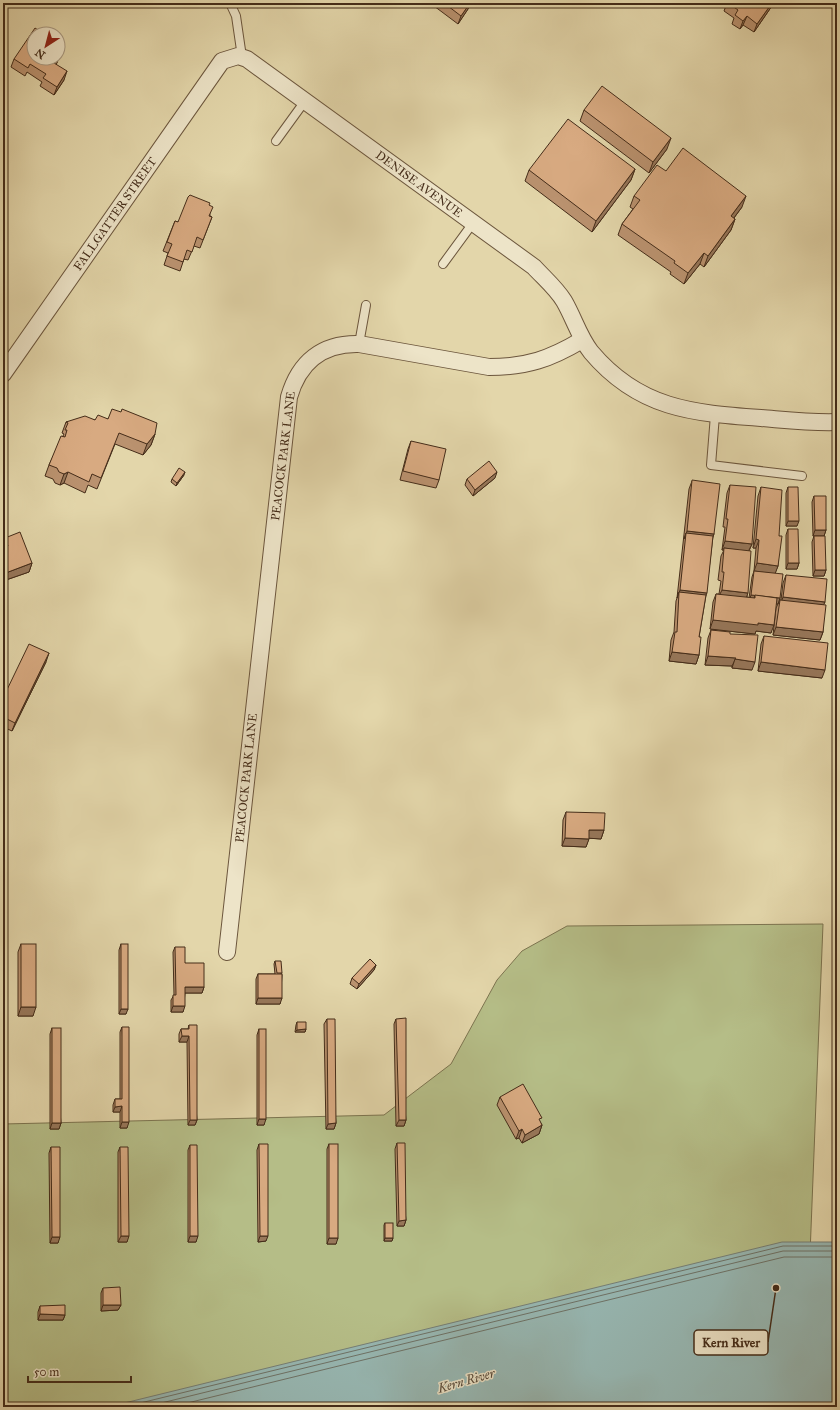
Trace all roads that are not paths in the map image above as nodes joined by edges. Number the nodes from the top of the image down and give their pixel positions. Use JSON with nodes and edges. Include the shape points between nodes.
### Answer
{"nodes":[{"id":1,"x":230,"y":3,"type":"edge"},
{"id":2,"x":236,"y":57,"type":"junction"},
{"id":3,"x":305,"y":100,"type":"junction"},
{"id":4,"x":276,"y":141,"type":"dead end"},
{"id":5,"x":472,"y":223,"type":"junction"},
{"id":6,"x":443,"y":264,"type":"dead end"},
{"id":7,"x":366,"y":305,"type":"dead end"},
{"id":8,"x":582,"y":340,"type":"junction"},
{"id":9,"x":359,"y":344,"type":"junction"},
{"id":10,"x":3,"y":374,"type":"edge"},
{"id":11,"x":715,"y":415,"type":"junction"},
{"id":12,"x":837,"y":422,"type":"edge"},
{"id":13,"x":802,"y":476,"type":"dead end"},
{"id":14,"x":227,"y":952,"type":"dead end"}],
"edges":[{"from":1,"to":2,"type":"lane","via":[[236,16]]},
{"from":2,"to":3,"type":"street","name":"DENISE AVENUE","via":[[246,59]]},
{"from":2,"to":10,"type":"street","name":"FALLGATTER STREET","via":[[222,61]]},
{"from":3,"to":4,"type":"lane"},
{"from":3,"to":5,"type":"street","name":"DENISE AVENUE"},
{"from":5,"to":6,"type":"lane"},
{"from":5,"to":8,"type":"street","name":"DENISE AVENUE","via":[[534,267],[550,284],[564,301]]},
{"from":7,"to":9,"type":"lane"},
{"from":8,"to":9,"type":"street","name":"PEACOCK PARK LANE","via":[[551,357],[510,367],[490,367]]},
{"from":8,"to":11,"type":"street","via":[[622,381],[640,393],[681,410]]},
{"from":9,"to":14,"type":"street","name":"PEACOCK PARK LANE","via":[[335,346],[309,360],[293,383],[289,397]]},
{"from":11,"to":12,"type":"street"},
{"from":11,"to":13,"type":"lane","via":[[711,465]]}]}
